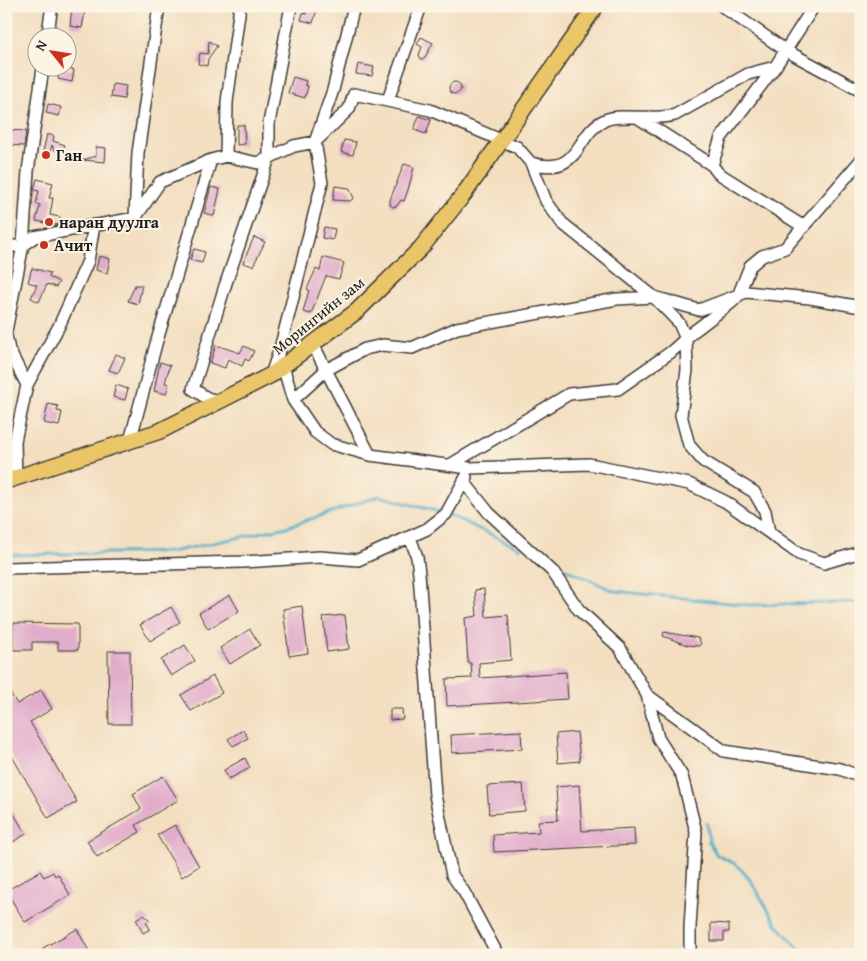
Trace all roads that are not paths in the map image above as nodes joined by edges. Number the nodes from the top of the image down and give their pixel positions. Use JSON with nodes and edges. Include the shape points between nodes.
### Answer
{"nodes":[{"id":1,"x":52,"y":6,"type":"edge"},
{"id":2,"x":159,"y":6,"type":"edge"},
{"id":3,"x":240,"y":6,"type":"edge"},
{"id":4,"x":291,"y":6,"type":"edge"},
{"id":5,"x":354,"y":6,"type":"edge"},
{"id":6,"x":421,"y":6,"type":"edge"},
{"id":7,"x":596,"y":6,"type":"edge"},
{"id":8,"x":722,"y":6,"type":"edge"},
{"id":9,"x":814,"y":6,"type":"edge"},
{"id":10,"x":49,"y":28,"type":"edge"},
{"id":11,"x":785,"y":50,"type":"junction"},
{"id":12,"x":775,"y":67,"type":"junction"},
{"id":13,"x":42,"y":78,"type":"edge"},
{"id":14,"x":861,"y":91,"type":"edge"},
{"id":15,"x":388,"y":100,"type":"junction"},
{"id":16,"x":639,"y":118,"type":"junction"},
{"id":17,"x":502,"y":141,"type":"junction"},
{"id":18,"x":315,"y":142,"type":"junction"},
{"id":19,"x":226,"y":156,"type":"junction"},
{"id":20,"x":269,"y":158,"type":"junction"},
{"id":21,"x":211,"y":160,"type":"junction"},
{"id":22,"x":861,"y":160,"type":"edge"},
{"id":23,"x":531,"y":163,"type":"junction"},
{"id":24,"x":712,"y":164,"type":"junction"},
{"id":25,"x":136,"y":218,"type":"junction"},
{"id":26,"x":94,"y":225,"type":"junction"},
{"id":27,"x":804,"y":226,"type":"junction"},
{"id":28,"x":23,"y":245,"type":"junction"},
{"id":29,"x":6,"y":247,"type":"edge"},
{"id":30,"x":738,"y":296,"type":"junction"},
{"id":31,"x":654,"y":297,"type":"junction"},
{"id":32,"x":861,"y":307,"type":"edge"},
{"id":33,"x":6,"y":331,"type":"edge"},
{"id":34,"x":6,"y":336,"type":"edge"},
{"id":35,"x":686,"y":339,"type":"junction"},
{"id":36,"x":313,"y":344,"type":"junction"},
{"id":37,"x":277,"y":370,"type":"junction"},
{"id":38,"x":326,"y":370,"type":"junction"},
{"id":39,"x":27,"y":385,"type":"junction"},
{"id":40,"x":293,"y":400,"type":"junction"},
{"id":41,"x":219,"y":401,"type":"junction"},
{"id":42,"x":130,"y":442,"type":"junction"},
{"id":43,"x":370,"y":455,"type":"junction"},
{"id":44,"x":450,"y":466,"type":"junction"},
{"id":45,"x":469,"y":468,"type":"junction"},
{"id":46,"x":11,"y":480,"type":"edge"},
{"id":47,"x":465,"y":483,"type":"junction"},
{"id":48,"x":769,"y":532,"type":"junction"},
{"id":49,"x":410,"y":537,"type":"junction"},
{"id":50,"x":861,"y":552,"type":"edge"},
{"id":51,"x":6,"y":568,"type":"edge"},
{"id":52,"x":647,"y":695,"type":"junction"},
{"id":53,"x":861,"y":777,"type":"edge"},
{"id":54,"x":498,"y":955,"type":"edge"},
{"id":55,"x":690,"y":955,"type":"edge"}],
"edges":[{"from":1,"to":10,"type":"street"},
{"from":2,"to":25,"type":"street","via":[[138,153]]},
{"from":3,"to":19,"type":"street","via":[[228,102]]},
{"from":4,"to":20,"type":"street","via":[[269,123]]},
{"from":5,"to":18,"type":"street","via":[[333,90]]},
{"from":6,"to":15,"type":"street"},
{"from":7,"to":17,"type":"main road","name":"Морингийн зам"},
{"from":8,"to":11,"type":"street"},
{"from":9,"to":11,"type":"street"},
{"from":11,"to":12,"type":"street"},
{"from":11,"to":14,"type":"street"},
{"from":12,"to":16,"type":"street","via":[[741,77],[675,115],[662,119]]},
{"from":12,"to":24,"type":"street","via":[[721,138]]},
{"from":13,"to":28,"type":"street","via":[[28,171]]},
{"from":15,"to":17,"type":"street","via":[[430,110]]},
{"from":15,"to":18,"type":"street","via":[[354,94],[349,109]]},
{"from":16,"to":23,"type":"street","via":[[604,120],[565,163],[540,166]]},
{"from":16,"to":24,"type":"street"},
{"from":17,"to":23,"type":"street","via":[[517,147]]},
{"from":17,"to":36,"type":"main road","name":"Морингийн зам","via":[[421,248],[357,311]]},
{"from":18,"to":20,"type":"street","via":[[294,146]]},
{"from":18,"to":37,"type":"street","via":[[322,183]]},
{"from":19,"to":20,"type":"street","via":[[258,163]]},
{"from":19,"to":21,"type":"street"},
{"from":20,"to":41,"type":"street","via":[[193,389]]},
{"from":21,"to":25,"type":"street","via":[[160,182]]},
{"from":21,"to":42,"type":"street"},
{"from":22,"to":27,"type":"street"},
{"from":23,"to":31,"type":"street","via":[[546,201],[562,223]]},
{"from":24,"to":27,"type":"street","via":[[718,173]]},
{"from":25,"to":26,"type":"street"},
{"from":26,"to":28,"type":"street","via":[[34,237]]},
{"from":26,"to":39,"type":"street","via":[[88,261],[59,326]]},
{"from":27,"to":30,"type":"street","via":[[785,248],[762,256],[750,266]]},
{"from":28,"to":29,"type":"street"},
{"from":28,"to":33,"type":"street"},
{"from":30,"to":31,"type":"street","via":[[699,310]]},
{"from":30,"to":32,"type":"street","via":[[746,292]]},
{"from":30,"to":35,"type":"street"},
{"from":31,"to":35,"type":"street","via":[[679,323]]},
{"from":31,"to":38,"type":"street","via":[[616,299],[457,328],[412,348],[383,346],[365,349]]},
{"from":34,"to":39,"type":"street","via":[[9,350]]},
{"from":35,"to":44,"type":"street","via":[[618,389],[569,394]]},
{"from":35,"to":48,"type":"street","via":[[687,370],[681,415],[689,445],[703,462],[754,492],[765,511]]},
{"from":36,"to":37,"type":"main road","name":"Морингийн зам"},
{"from":36,"to":38,"type":"street"},
{"from":37,"to":40,"type":"street"},
{"from":37,"to":41,"type":"main road","name":"Морингийн зам"},
{"from":38,"to":40,"type":"street"},
{"from":38,"to":43,"type":"street"},
{"from":39,"to":46,"type":"street","via":[[15,441]]},
{"from":40,"to":43,"type":"street","via":[[315,432],[330,444]]},
{"from":41,"to":42,"type":"main road","name":"Морингийн зам","via":[[160,431]]},
{"from":42,"to":46,"type":"main road","name":"Морингийн зам"},
{"from":43,"to":44,"type":"street"},
{"from":44,"to":45,"type":"street"},
{"from":45,"to":47,"type":"street"},
{"from":45,"to":48,"type":"street","via":[[589,464],[689,484],[726,502]]},
{"from":47,"to":49,"type":"street","via":[[446,514]]},
{"from":47,"to":52,"type":"street","via":[[489,513],[552,572],[579,610],[620,648]]},
{"from":48,"to":50,"type":"street","via":[[799,554],[824,562]]},
{"from":49,"to":51,"type":"street","via":[[358,560],[320,557]]},
{"from":49,"to":54,"type":"street","via":[[419,573],[435,795],[452,875]]},
{"from":52,"to":53,"type":"street","via":[[724,752],[840,769]]},
{"from":52,"to":55,"type":"street","via":[[658,738],[682,776],[696,832]]}]}
